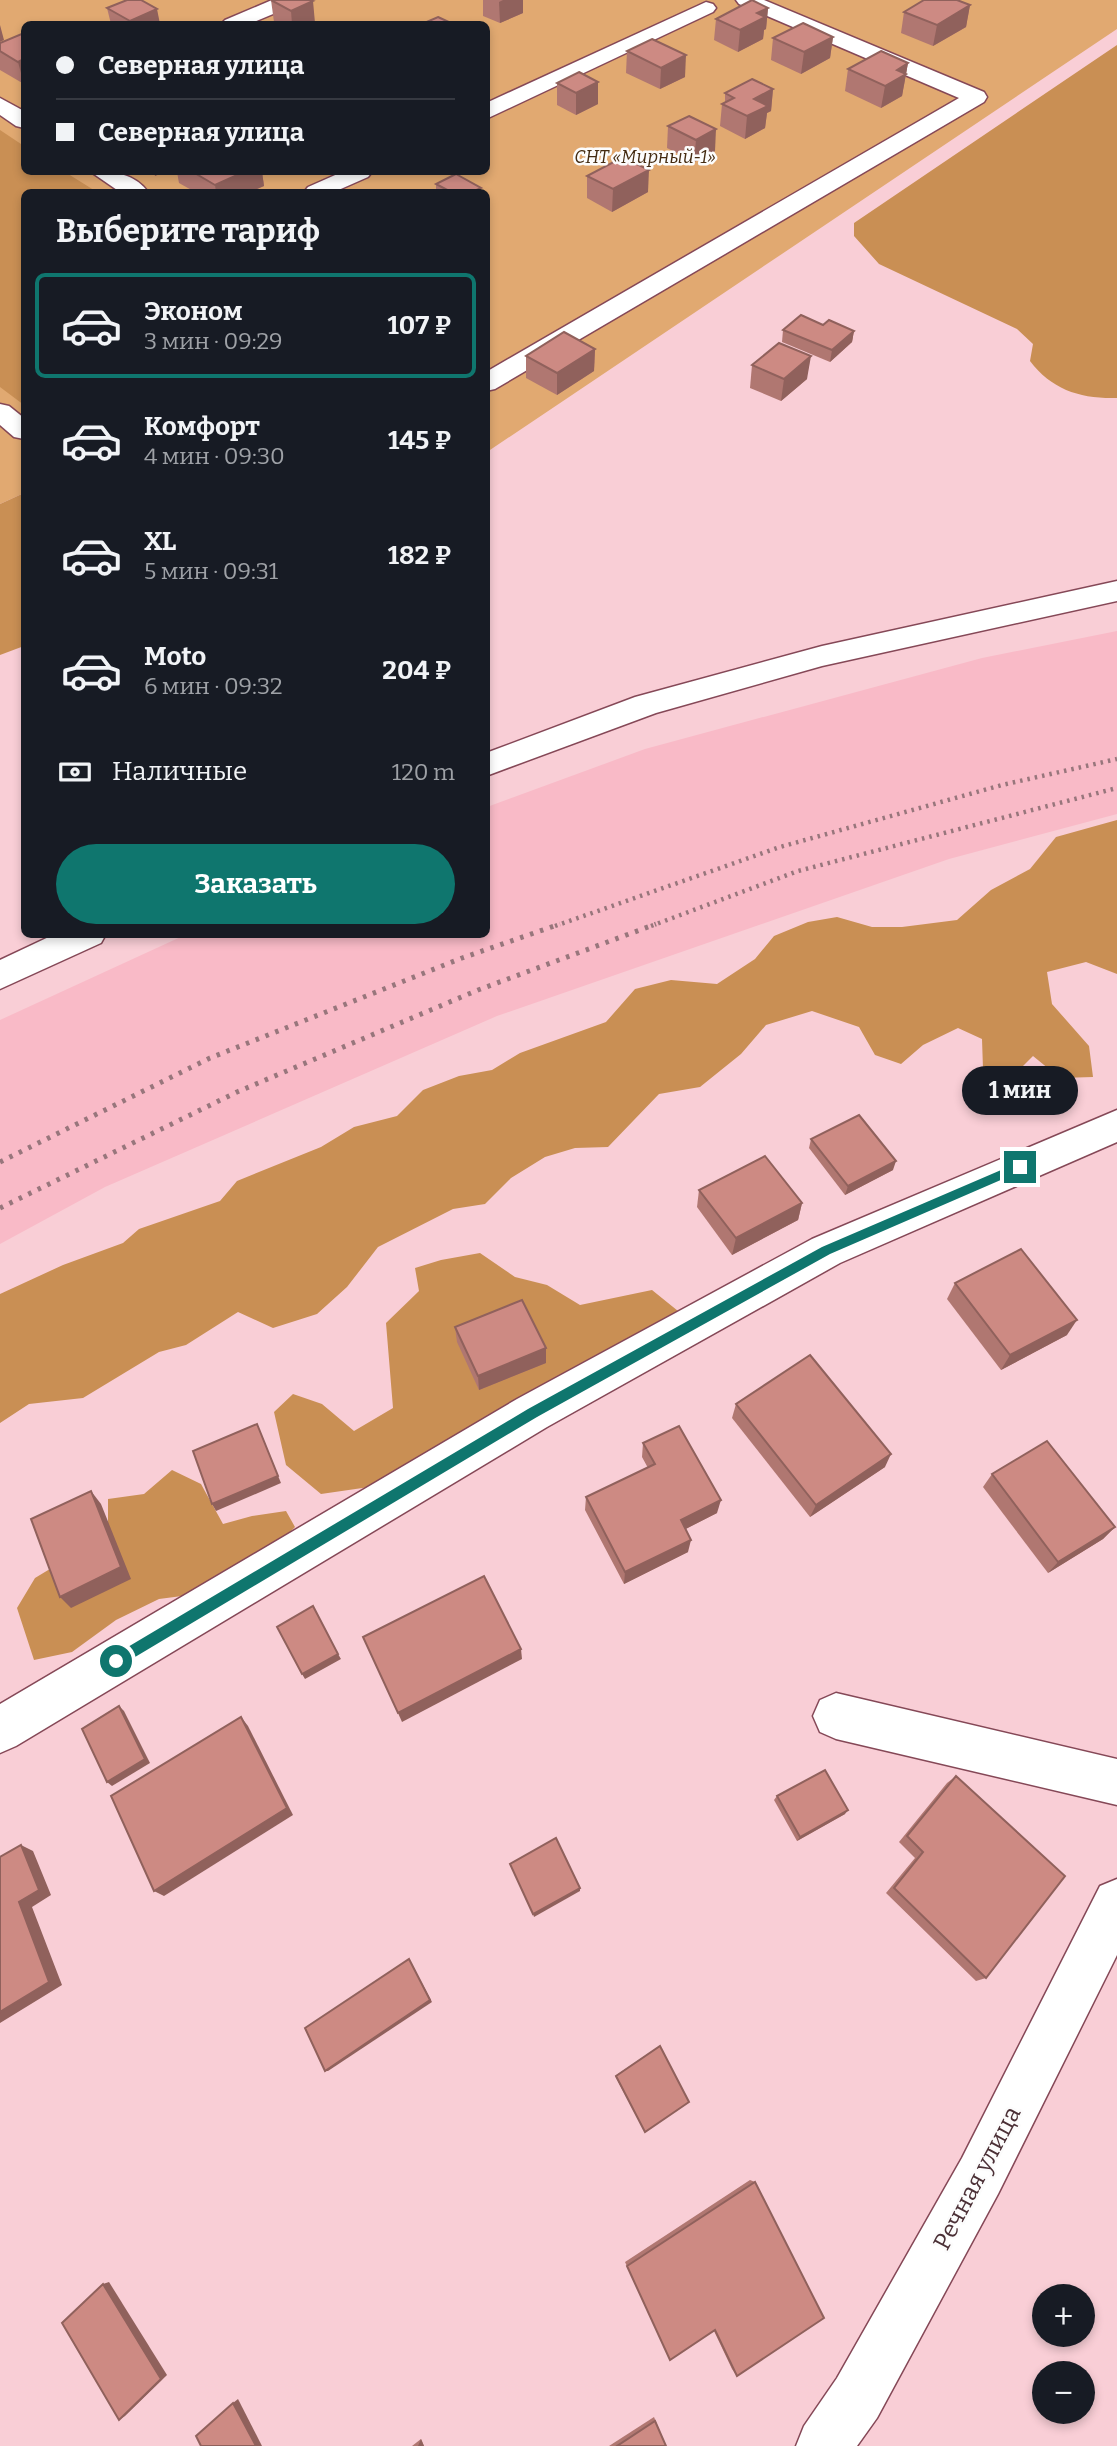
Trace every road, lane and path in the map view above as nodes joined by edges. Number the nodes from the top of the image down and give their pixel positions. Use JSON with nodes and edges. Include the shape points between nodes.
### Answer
{"nodes":[{"id":1,"x":290,"y":0,"type":"edge"},
{"id":2,"x":741,"y":0,"type":"edge"},
{"id":3,"x":746,"y":0,"type":"edge"},
{"id":4,"x":698,"y":4,"type":"edge"},
{"id":5,"x":239,"y":21,"type":"edge"},
{"id":6,"x":490,"y":110,"type":"edge"},
{"id":7,"x":108,"y":175,"type":"edge"},
{"id":8,"x":353,"y":175,"type":"edge"},
{"id":9,"x":131,"y":189,"type":"edge"},
{"id":10,"x":323,"y":189,"type":"edge"},
{"id":11,"x":490,"y":381,"type":"edge"},
{"id":12,"x":0,"y":412,"type":"edge"},
{"id":13,"x":21,"y":429,"type":"edge"},
{"id":14,"x":1117,"y":591,"type":"edge"},
{"id":15,"x":490,"y":764,"type":"edge"},
{"id":16,"x":80,"y":938,"type":"edge"},
{"id":17,"x":0,"y":975,"type":"edge"},
{"id":18,"x":1117,"y":1125,"type":"edge"},
{"id":19,"x":836,"y":1716,"type":"dead end"},
{"id":20,"x":0,"y":1730,"type":"edge"},
{"id":21,"x":1117,"y":1782,"type":"edge"},
{"id":22,"x":1117,"y":1903,"type":"edge"},
{"id":23,"x":824,"y":2446,"type":"edge"}],
"edges":[{"from":1,"to":5,"type":"street"},
{"from":2,"to":4,"type":"street"},
{"from":3,"to":11,"type":"street","via":[[976,97]]},
{"from":4,"to":6,"type":"street"},
{"from":7,"to":9,"type":"street"},
{"from":8,"to":10,"type":"street"},
{"from":12,"to":13,"type":"street"},
{"from":14,"to":15,"type":"street","via":[[822,656],[646,705]]},
{"from":16,"to":17,"type":"street"},
{"from":18,"to":20,"type":"street","via":[[826,1251],[532,1413]]},
{"from":19,"to":21,"type":"street"},
{"from":22,"to":23,"type":"street","name":"Речная улица","via":[[981,2176],[857,2399]]}]}
